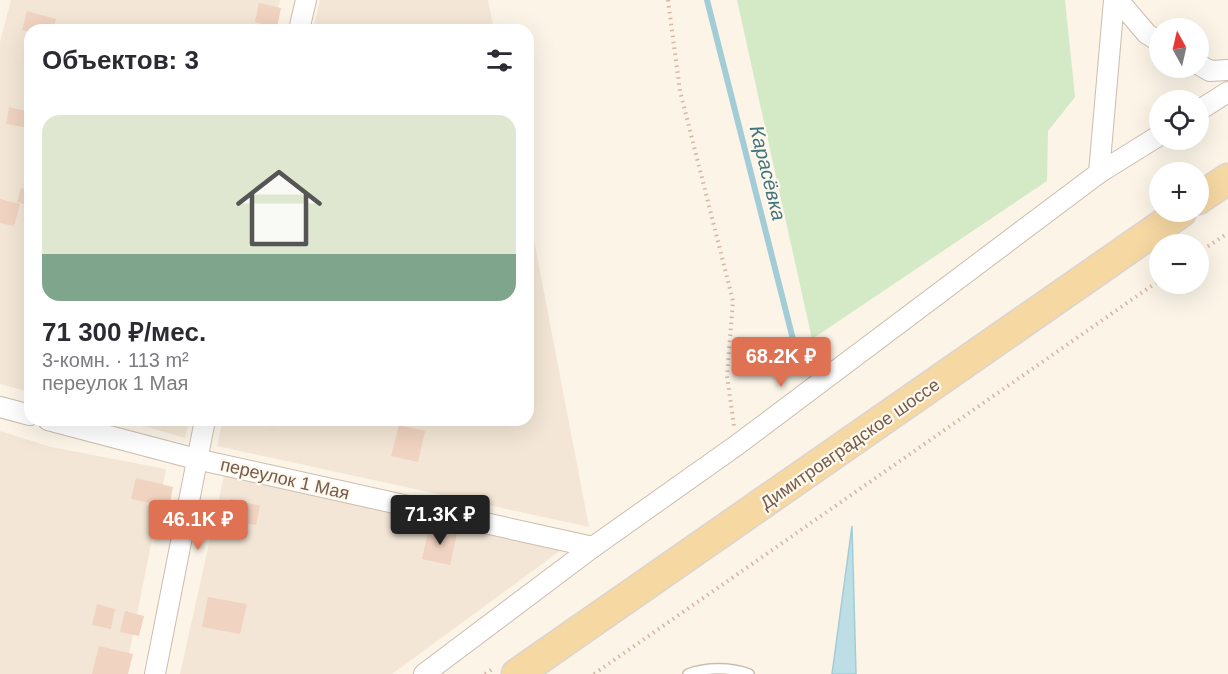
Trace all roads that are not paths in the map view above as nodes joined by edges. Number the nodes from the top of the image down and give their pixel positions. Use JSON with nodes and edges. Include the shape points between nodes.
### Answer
{"nodes":[{"id":1,"x":306,"y":0,"type":"edge"},
{"id":2,"x":1117,"y":0,"type":"edge"},
{"id":3,"x":300,"y":24,"type":"edge"},
{"id":4,"x":1149,"y":35,"type":"edge"},
{"id":5,"x":1209,"y":70,"type":"edge"},
{"id":6,"x":1228,"y":70,"type":"edge"},
{"id":7,"x":1228,"y":92,"type":"edge"},
{"id":8,"x":1209,"y":104,"type":"edge"},
{"id":9,"x":1149,"y":142,"type":"edge"},
{"id":10,"x":1099,"y":173,"type":"junction"},
{"id":11,"x":1228,"y":179,"type":"edge"},
{"id":12,"x":1209,"y":192,"type":"edge"},
{"id":13,"x":1167,"y":222,"type":"edge"},
{"id":14,"x":0,"y":407,"type":"edge"},
{"id":15,"x":24,"y":413,"type":"edge"},
{"id":16,"x":71,"y":426,"type":"edge"},
{"id":17,"x":204,"y":426,"type":"edge"},
{"id":18,"x":196,"y":459,"type":"junction"},
{"id":19,"x":593,"y":548,"type":"junction"},
{"id":20,"x":155,"y":674,"type":"edge"},
{"id":21,"x":424,"y":674,"type":"edge"},
{"id":22,"x":517,"y":674,"type":"edge"},
{"id":23,"x":688,"y":674,"type":"edge"},
{"id":24,"x":749,"y":674,"type":"edge"}],
"edges":[{"from":1,"to":3,"type":"street"},
{"from":2,"to":4,"type":"street"},
{"from":2,"to":10,"type":"street"},
{"from":5,"to":6,"type":"street"},
{"from":7,"to":8,"type":"street"},
{"from":9,"to":10,"type":"street"},
{"from":10,"to":19,"type":"street"},
{"from":11,"to":12,"type":"main road"},
{"from":13,"to":22,"type":"main road","name":"Димитровградское шоссе"},
{"from":14,"to":15,"type":"street"},
{"from":16,"to":18,"type":"street","name":"переулок 1 Мая"},
{"from":17,"to":18,"type":"street"},
{"from":18,"to":19,"type":"street","name":"переулок 1 Мая"},
{"from":18,"to":20,"type":"street"},
{"from":19,"to":21,"type":"street"},
{"from":23,"to":24,"type":"lane","via":[[698,670],[738,670]]}]}
